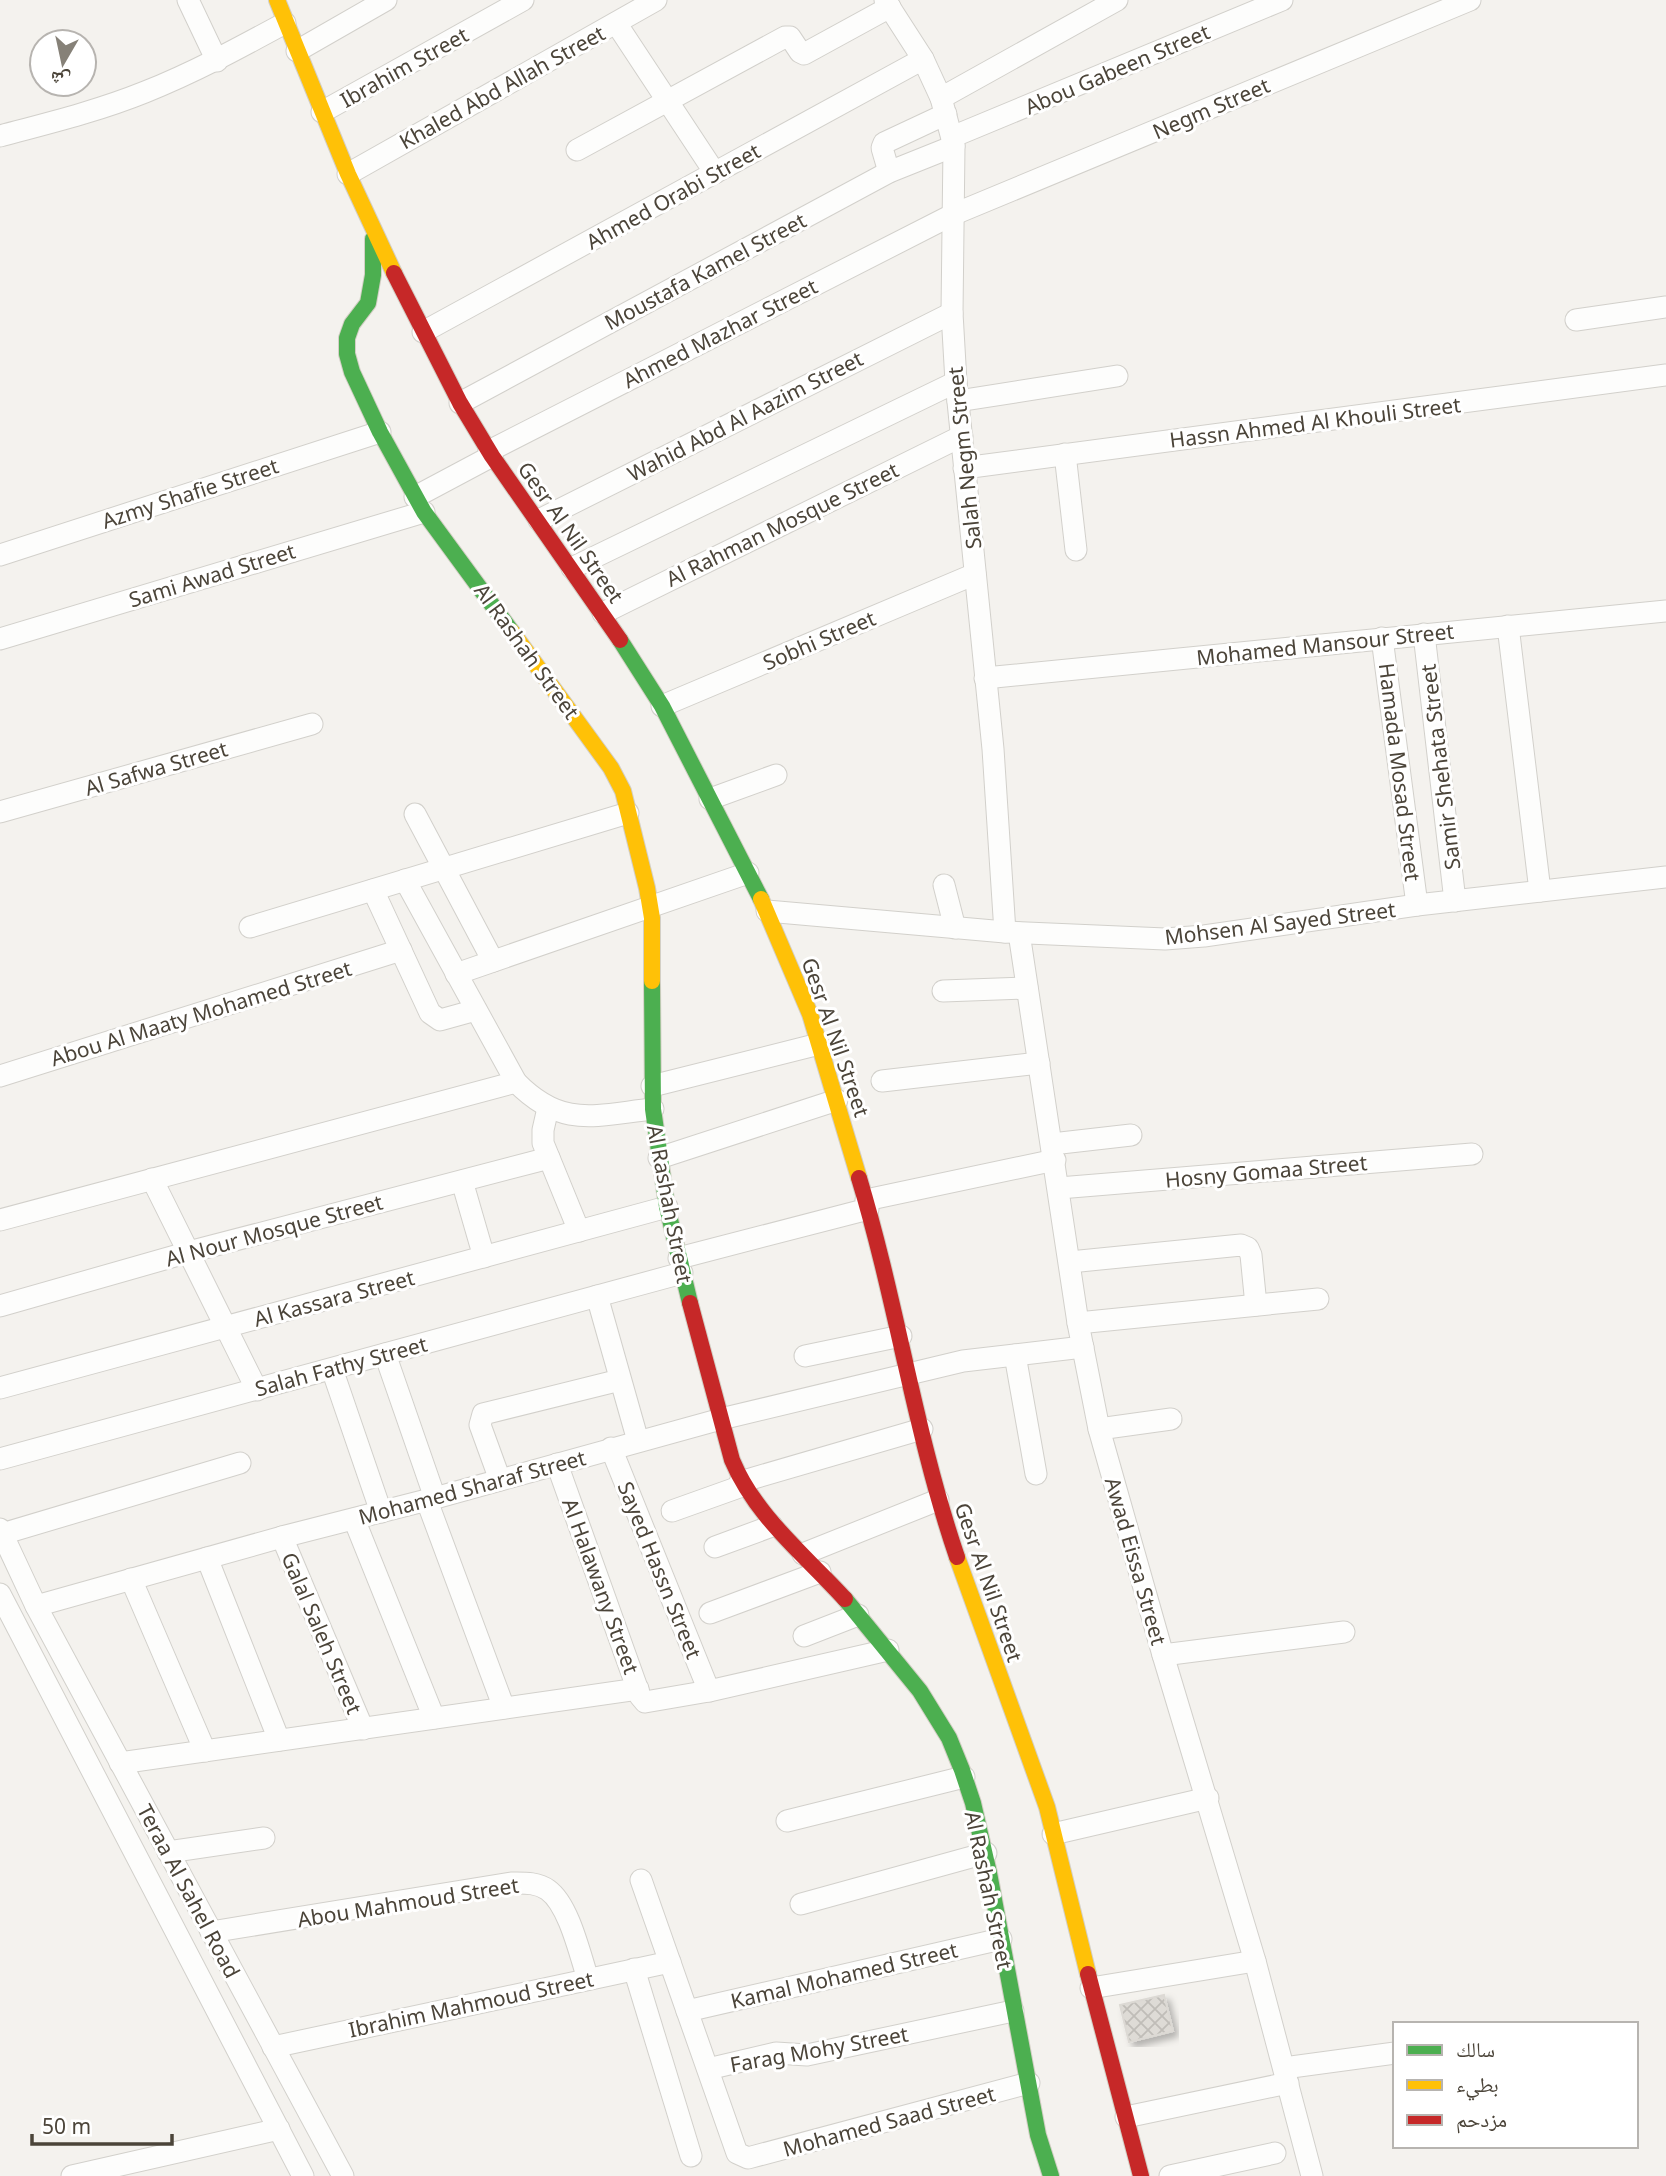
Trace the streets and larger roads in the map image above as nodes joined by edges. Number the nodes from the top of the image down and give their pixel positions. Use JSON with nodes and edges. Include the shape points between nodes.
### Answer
{"nodes":[{"id":1,"x":188,"y":0,"type":"edge"},
{"id":2,"x":276,"y":0,"type":"edge"},
{"id":3,"x":386,"y":0,"type":"edge"},
{"id":4,"x":523,"y":0,"type":"edge"},
{"id":5,"x":656,"y":0,"type":"edge"},
{"id":6,"x":1117,"y":0,"type":"edge"},
{"id":7,"x":1282,"y":0,"type":"edge"},
{"id":8,"x":1470,"y":0,"type":"edge"},
{"id":9,"x":887,"y":4,"type":"edge"},
{"id":10,"x":285,"y":23,"type":"junction"},
{"id":11,"x":616,"y":23,"type":"junction"},
{"id":12,"x":297,"y":51,"type":"junction"},
{"id":13,"x":923,"y":59,"type":"junction"},
{"id":14,"x":217,"y":61,"type":"junction"},
{"id":15,"x":668,"y":101,"type":"junction"},
{"id":16,"x":944,"y":106,"type":"junction"},
{"id":17,"x":323,"y":113,"type":"junction"},
{"id":18,"x":0,"y":136,"type":"edge"},
{"id":19,"x":953,"y":142,"type":"junction"},
{"id":20,"x":577,"y":150,"type":"dead end"},
{"id":21,"x":889,"y":172,"type":"junction"},
{"id":22,"x":715,"y":173,"type":"junction"},
{"id":23,"x":348,"y":174,"type":"junction"},
{"id":24,"x":952,"y":215,"type":"junction"},
{"id":25,"x":373,"y":228,"type":"junction"},
{"id":26,"x":1666,"y":307,"type":"edge"},
{"id":27,"x":952,"y":313,"type":"junction"},
{"id":28,"x":1576,"y":320,"type":"dead end"},
{"id":29,"x":423,"y":332,"type":"junction"},
{"id":30,"x":1666,"y":375,"type":"edge"},
{"id":31,"x":1118,"y":376,"type":"dead end"},
{"id":32,"x":957,"y":392,"type":"junction"},
{"id":33,"x":460,"y":403,"type":"junction"},
{"id":34,"x":380,"y":432,"type":"junction"},
{"id":35,"x":962,"y":436,"type":"junction"},
{"id":36,"x":491,"y":453,"type":"junction"},
{"id":37,"x":1065,"y":454,"type":"junction"},
{"id":38,"x":964,"y":468,"type":"junction"},
{"id":39,"x":420,"y":504,"type":"junction"},
{"id":40,"x":539,"y":520,"type":"junction"},
{"id":41,"x":1076,"y":550,"type":"dead end"},
{"id":42,"x":0,"y":555,"type":"edge"},
{"id":43,"x":572,"y":568,"type":"junction"},
{"id":44,"x":975,"y":574,"type":"junction"},
{"id":45,"x":1666,"y":611,"type":"edge"},
{"id":46,"x":603,"y":613,"type":"junction"},
{"id":47,"x":1666,"y":617,"type":"edge"},
{"id":48,"x":1507,"y":626,"type":"junction"},
{"id":49,"x":1424,"y":634,"type":"junction"},
{"id":50,"x":1382,"y":638,"type":"junction"},
{"id":51,"x":0,"y":639,"type":"edge"},
{"id":52,"x":985,"y":678,"type":"junction"},
{"id":53,"x":662,"y":706,"type":"junction"},
{"id":54,"x":312,"y":724,"type":"dead end"},
{"id":55,"x":776,"y":775,"type":"dead end"},
{"id":56,"x":710,"y":799,"type":"junction"},
{"id":57,"x":0,"y":813,"type":"edge"},
{"id":58,"x":628,"y":813,"type":"junction"},
{"id":59,"x":415,"y":814,"type":"dead end"},
{"id":60,"x":444,"y":869,"type":"junction"},
{"id":61,"x":748,"y":873,"type":"junction"},
{"id":62,"x":1666,"y":877,"type":"edge"},
{"id":63,"x":405,"y":880,"type":"junction"},
{"id":64,"x":944,"y":885,"type":"dead end"},
{"id":65,"x":373,"y":890,"type":"junction"},
{"id":66,"x":1540,"y":891,"type":"junction"},
{"id":67,"x":1455,"y":901,"type":"junction"},
{"id":68,"x":1417,"y":905,"type":"junction"},
{"id":69,"x":651,"y":908,"type":"junction"},
{"id":70,"x":767,"y":911,"type":"junction"},
{"id":71,"x":250,"y":927,"type":"dead end"},
{"id":72,"x":954,"y":928,"type":"junction"},
{"id":73,"x":1012,"y":932,"type":"junction"},
{"id":74,"x":401,"y":950,"type":"junction"},
{"id":75,"x":493,"y":961,"type":"junction"},
{"id":76,"x":456,"y":974,"type":"junction"},
{"id":77,"x":1027,"y":988,"type":"junction"},
{"id":78,"x":943,"y":991,"type":"dead end"},
{"id":79,"x":476,"y":1010,"type":"junction"},
{"id":80,"x":819,"y":1044,"type":"junction"},
{"id":81,"x":1039,"y":1063,"type":"junction"},
{"id":82,"x":0,"y":1076,"type":"edge"},
{"id":83,"x":882,"y":1081,"type":"dead end"},
{"id":84,"x":516,"y":1082,"type":"junction"},
{"id":85,"x":652,"y":1086,"type":"junction"},
{"id":86,"x":837,"y":1100,"type":"junction"},
{"id":87,"x":548,"y":1108,"type":"junction"},
{"id":88,"x":653,"y":1109,"type":"junction"},
{"id":89,"x":1131,"y":1135,"type":"dead end"},
{"id":90,"x":1053,"y":1152,"type":"junction"},
{"id":91,"x":1472,"y":1154,"type":"dead end"},
{"id":92,"x":549,"y":1158,"type":"junction"},
{"id":93,"x":659,"y":1158,"type":"junction"},
{"id":94,"x":152,"y":1179,"type":"junction"},
{"id":95,"x":462,"y":1181,"type":"junction"},
{"id":96,"x":1059,"y":1188,"type":"junction"},
{"id":97,"x":867,"y":1205,"type":"junction"},
{"id":98,"x":667,"y":1207,"type":"junction"},
{"id":99,"x":0,"y":1220,"type":"edge"},
{"id":100,"x":579,"y":1231,"type":"junction"},
{"id":101,"x":189,"y":1252,"type":"junction"},
{"id":102,"x":484,"y":1257,"type":"junction"},
{"id":103,"x":1069,"y":1262,"type":"junction"},
{"id":104,"x":680,"y":1266,"type":"junction"},
{"id":105,"x":597,"y":1296,"type":"junction"},
{"id":106,"x":1318,"y":1299,"type":"dead end"},
{"id":107,"x":1256,"y":1305,"type":"junction"},
{"id":108,"x":0,"y":1306,"type":"edge"},
{"id":109,"x":1078,"y":1323,"type":"junction"},
{"id":110,"x":227,"y":1327,"type":"junction"},
{"id":111,"x":901,"y":1336,"type":"junction"},
{"id":112,"x":1083,"y":1347,"type":"junction"},
{"id":113,"x":385,"y":1354,"type":"junction"},
{"id":114,"x":1015,"y":1355,"type":"junction"},
{"id":115,"x":805,"y":1356,"type":"dead end"},
{"id":116,"x":332,"y":1369,"type":"junction"},
{"id":117,"x":910,"y":1374,"type":"junction"},
{"id":118,"x":620,"y":1380,"type":"junction"},
{"id":119,"x":0,"y":1388,"type":"edge"},
{"id":120,"x":257,"y":1390,"type":"junction"},
{"id":121,"x":721,"y":1419,"type":"junction"},
{"id":122,"x":1171,"y":1419,"type":"dead end"},
{"id":123,"x":922,"y":1429,"type":"junction"},
{"id":124,"x":1099,"y":1429,"type":"junction"},
{"id":125,"x":638,"y":1441,"type":"junction"},
{"id":126,"x":611,"y":1448,"type":"junction"},
{"id":127,"x":0,"y":1459,"type":"edge"},
{"id":128,"x":240,"y":1463,"type":"dead end"},
{"id":129,"x":557,"y":1464,"type":"junction"},
{"id":130,"x":1036,"y":1474,"type":"dead end"},
{"id":131,"x":500,"y":1480,"type":"junction"},
{"id":132,"x":741,"y":1484,"type":"junction"},
{"id":133,"x":431,"y":1500,"type":"junction"},
{"id":134,"x":938,"y":1500,"type":"junction"},
{"id":135,"x":672,"y":1511,"type":"dead end"},
{"id":136,"x":381,"y":1513,"type":"junction"},
{"id":137,"x":354,"y":1519,"type":"junction"},
{"id":138,"x":772,"y":1526,"type":"junction"},
{"id":139,"x":1,"y":1531,"type":"edge"},
{"id":140,"x":282,"y":1537,"type":"junction"},
{"id":141,"x":715,"y":1547,"type":"dead end"},
{"id":142,"x":803,"y":1555,"type":"junction"},
{"id":143,"x":207,"y":1558,"type":"junction"},
{"id":144,"x":820,"y":1572,"type":"junction"},
{"id":145,"x":131,"y":1579,"type":"junction"},
{"id":146,"x":0,"y":1594,"type":"edge"},
{"id":147,"x":36,"y":1606,"type":"junction"},
{"id":148,"x":710,"y":1613,"type":"dead end"},
{"id":149,"x":858,"y":1615,"type":"junction"},
{"id":150,"x":1344,"y":1632,"type":"dead end"},
{"id":151,"x":804,"y":1636,"type":"dead end"},
{"id":152,"x":888,"y":1650,"type":"junction"},
{"id":153,"x":1163,"y":1655,"type":"junction"},
{"id":154,"x":709,"y":1691,"type":"junction"},
{"id":155,"x":644,"y":1696,"type":"junction"},
{"id":156,"x":505,"y":1708,"type":"junction"},
{"id":157,"x":434,"y":1718,"type":"junction"},
{"id":158,"x":363,"y":1729,"type":"junction"},
{"id":159,"x":279,"y":1740,"type":"junction"},
{"id":160,"x":205,"y":1751,"type":"junction"},
{"id":161,"x":120,"y":1763,"type":"junction"},
{"id":162,"x":964,"y":1777,"type":"junction"},
{"id":163,"x":1208,"y":1798,"type":"junction"},
{"id":164,"x":787,"y":1821,"type":"dead end"},
{"id":165,"x":1053,"y":1834,"type":"junction"},
{"id":166,"x":264,"y":1838,"type":"dead end"},
{"id":167,"x":168,"y":1852,"type":"junction"},
{"id":168,"x":986,"y":1853,"type":"junction"},
{"id":169,"x":641,"y":1880,"type":"dead end"},
{"id":170,"x":800,"y":1904,"type":"dead end"},
{"id":171,"x":211,"y":1932,"type":"junction"},
{"id":172,"x":1000,"y":1939,"type":"junction"},
{"id":173,"x":1255,"y":1961,"type":"junction"},
{"id":174,"x":670,"y":1962,"type":"junction"},
{"id":175,"x":634,"y":1969,"type":"junction"},
{"id":176,"x":588,"y":1979,"type":"junction"},
{"id":177,"x":1091,"y":1988,"type":"junction"},
{"id":178,"x":687,"y":2011,"type":"junction"},
{"id":179,"x":1013,"y":2011,"type":"junction"},
{"id":180,"x":273,"y":2047,"type":"junction"},
{"id":181,"x":1393,"y":2053,"type":"edge"},
{"id":182,"x":708,"y":2069,"type":"junction"},
{"id":183,"x":1286,"y":2075,"type":"junction"},
{"id":184,"x":1029,"y":2083,"type":"junction"},
{"id":185,"x":1126,"y":2117,"type":"junction"},
{"id":186,"x":279,"y":2129,"type":"junction"},
{"id":187,"x":1275,"y":2153,"type":"dead end"},
{"id":188,"x":691,"y":2156,"type":"dead end"},
{"id":189,"x":72,"y":2176,"type":"edge"},
{"id":190,"x":303,"y":2176,"type":"edge"},
{"id":191,"x":343,"y":2176,"type":"edge"},
{"id":192,"x":1051,"y":2176,"type":"edge"},
{"id":193,"x":1141,"y":2176,"type":"edge"},
{"id":194,"x":1170,"y":2176,"type":"edge"},
{"id":195,"x":1312,"y":2176,"type":"edge"}],
"edges":[{"from":1,"to":14,"type":"street"},
{"from":2,"to":10,"type":"street","name":"Gesr Al Nil Street"},
{"from":3,"to":12,"type":"street"},
{"from":4,"to":17,"type":"street","name":"Ibrahim Street"},
{"from":5,"to":11,"type":"street","name":"Khaled Abd Allah Street"},
{"from":6,"to":16,"type":"street"},
{"from":7,"to":19,"type":"street","name":"Abou Gabeen Street"},
{"from":8,"to":24,"type":"street","name":"Negm Street"},
{"from":9,"to":13,"type":"street","name":"Salah Negm Street"},
{"from":9,"to":15,"type":"street","via":[[804,54],[785,37]]},
{"from":10,"to":12,"type":"street","name":"Gesr Al Nil Street"},
{"from":10,"to":14,"type":"street"},
{"from":11,"to":15,"type":"street"},
{"from":11,"to":23,"type":"street","name":"Khaled Abd Allah Street"},
{"from":12,"to":17,"type":"street","name":"Gesr Al Nil Street"},
{"from":13,"to":16,"type":"street","name":"Salah Negm Street"},
{"from":13,"to":22,"type":"street","name":"Ahmed Orabi Street"},
{"from":14,"to":18,"type":"street","via":[[143,93]]},
{"from":15,"to":20,"type":"street"},
{"from":15,"to":22,"type":"street"},
{"from":16,"to":19,"type":"street","name":"Salah Negm Street"},
{"from":16,"to":21,"type":"street","via":[[884,143]]},
{"from":17,"to":23,"type":"street","name":"Gesr Al Nil Street"},
{"from":19,"to":21,"type":"street","name":"Moustafa Kamel Street"},
{"from":19,"to":24,"type":"street","name":"Salah Negm Street"},
{"from":21,"to":33,"type":"street","name":"Moustafa Kamel Street"},
{"from":22,"to":29,"type":"street","name":"Ahmed Orabi Street"},
{"from":23,"to":25,"type":"street","name":"Gesr Al Nil Street"},
{"from":24,"to":27,"type":"street","name":"Salah Negm Street"},
{"from":24,"to":36,"type":"street","name":"Ahmed Mazhar Street"},
{"from":25,"to":29,"type":"street","name":"Gesr Al Nil Street"},
{"from":25,"to":34,"type":"street","name":"Al Rashah Street","via":[[368,303],[352,324],[347,354]]},
{"from":26,"to":28,"type":"street"},
{"from":27,"to":32,"type":"street","name":"Salah Negm Street"},
{"from":27,"to":40,"type":"street","name":"Wahid Abd Al Aazim Street"},
{"from":29,"to":33,"type":"street","name":"Gesr Al Nil Street"},
{"from":30,"to":37,"type":"street","name":"Hassn Ahmed Al Khouli Street"},
{"from":31,"to":32,"type":"street"},
{"from":32,"to":35,"type":"street","name":"Salah Negm Street"},
{"from":32,"to":43,"type":"street"},
{"from":33,"to":36,"type":"street","name":"Gesr Al Nil Street"},
{"from":34,"to":39,"type":"street","name":"Al Rashah Street"},
{"from":34,"to":42,"type":"street","name":"Azmy Shafie Street"},
{"from":35,"to":38,"type":"street","name":"Salah Negm Street"},
{"from":35,"to":46,"type":"street","name":"Al Rahman Mosque Street"},
{"from":36,"to":39,"type":"street","name":"Ahmed Mazhar Street"},
{"from":36,"to":40,"type":"street","name":"Gesr Al Nil Street"},
{"from":37,"to":38,"type":"street","name":"Hassn Ahmed Al Khouli Street"},
{"from":37,"to":41,"type":"street"},
{"from":38,"to":44,"type":"street","name":"Salah Negm Street"},
{"from":39,"to":51,"type":"street","name":"Sami Awad Street"},
{"from":39,"to":58,"type":"street","name":"Al Rashah Street","via":[[611,768]]},
{"from":40,"to":43,"type":"street","name":"Gesr Al Nil Street"},
{"from":43,"to":46,"type":"street","name":"Gesr Al Nil Street"},
{"from":44,"to":52,"type":"street","name":"Salah Negm Street"},
{"from":44,"to":53,"type":"street","name":"Sobhi Street"},
{"from":45,"to":47,"type":"street"},
{"from":45,"to":48,"type":"street","name":"Mohamed Mansour Street"},
{"from":46,"to":53,"type":"street","name":"Gesr Al Nil Street"},
{"from":48,"to":49,"type":"street","name":"Mohamed Mansour Street"},
{"from":48,"to":66,"type":"street"},
{"from":49,"to":50,"type":"street","name":"Mohamed Mansour Street"},
{"from":49,"to":67,"type":"street","name":"Samir Shehata Street"},
{"from":50,"to":52,"type":"street","name":"Mohamed Mansour Street"},
{"from":50,"to":68,"type":"street","name":"Hamada Mosad Street"},
{"from":52,"to":73,"type":"street","name":"Salah Negm Street"},
{"from":53,"to":56,"type":"street","name":"Gesr Al Nil Street"},
{"from":54,"to":57,"type":"street","name":"Al Safwa Street"},
{"from":55,"to":56,"type":"street"},
{"from":56,"to":61,"type":"street","name":"Gesr Al Nil Street"},
{"from":58,"to":60,"type":"street"},
{"from":58,"to":69,"type":"street","name":"Al Rashah Street"},
{"from":59,"to":60,"type":"street"},
{"from":60,"to":63,"type":"street"},
{"from":60,"to":75,"type":"street"},
{"from":61,"to":69,"type":"street"},
{"from":61,"to":70,"type":"street","name":"Gesr Al Nil Street"},
{"from":62,"to":66,"type":"street","name":"Mohsen Al Sayed Street"},
{"from":63,"to":65,"type":"street"},
{"from":63,"to":76,"type":"street"},
{"from":64,"to":72,"type":"street"},
{"from":65,"to":71,"type":"street"},
{"from":65,"to":74,"type":"street"},
{"from":66,"to":67,"type":"street","name":"Mohsen Al Sayed Street"},
{"from":67,"to":68,"type":"street","name":"Mohsen Al Sayed Street"},
{"from":68,"to":73,"type":"street","name":"Mohsen Al Sayed Street","via":[[1165,939]]},
{"from":69,"to":75,"type":"street"},
{"from":69,"to":85,"type":"street","name":"Al Rashah Street"},
{"from":70,"to":72,"type":"street","name":"Mohsen Al Sayed Street"},
{"from":70,"to":80,"type":"street","name":"Gesr Al Nil Street"},
{"from":72,"to":73,"type":"street","name":"Mohsen Al Sayed Street"},
{"from":73,"to":77,"type":"street","name":"Awad Eissa Street"},
{"from":74,"to":79,"type":"street","via":[[432,1016],[440,1020]]},
{"from":74,"to":82,"type":"street","name":"Abou Al Maaty Mohamed Street"},
{"from":75,"to":76,"type":"street"},
{"from":76,"to":79,"type":"street"},
{"from":77,"to":78,"type":"street"},
{"from":77,"to":81,"type":"street","name":"Awad Eissa Street"},
{"from":79,"to":84,"type":"street"},
{"from":80,"to":85,"type":"street"},
{"from":80,"to":86,"type":"street","name":"Gesr Al Nil Street"},
{"from":81,"to":83,"type":"street"},
{"from":81,"to":90,"type":"street","name":"Awad Eissa Street"},
{"from":84,"to":87,"type":"street"},
{"from":84,"to":94,"type":"street"},
{"from":85,"to":88,"type":"street","name":"Al Rashah Street"},
{"from":86,"to":93,"type":"street"},
{"from":86,"to":97,"type":"street","name":"Gesr Al Nil Street"},
{"from":87,"to":88,"type":"street","via":[[576,1117]]},
{"from":87,"to":92,"type":"street","via":[[542,1136]]},
{"from":88,"to":93,"type":"street","name":"Al Rashah Street"},
{"from":89,"to":90,"type":"street","name":"Salah Fathy Street"},
{"from":90,"to":96,"type":"street","name":"Awad Eissa Street"},
{"from":90,"to":97,"type":"street","name":"Salah Fathy Street"},
{"from":91,"to":96,"type":"street","name":"Hosny Gomaa Street"},
{"from":92,"to":95,"type":"street","name":"Al Nour Mosque Street"},
{"from":92,"to":100,"type":"street"},
{"from":93,"to":98,"type":"street","name":"Al Rashah Street"},
{"from":94,"to":99,"type":"street"},
{"from":94,"to":101,"type":"street"},
{"from":95,"to":101,"type":"street","name":"Al Nour Mosque Street"},
{"from":95,"to":102,"type":"street"},
{"from":96,"to":103,"type":"street","name":"Awad Eissa Street"},
{"from":97,"to":104,"type":"street","name":"Salah Fathy Street"},
{"from":97,"to":111,"type":"street","name":"Gesr Al Nil Street"},
{"from":98,"to":100,"type":"street","name":"Al Kassara Street"},
{"from":98,"to":104,"type":"street","name":"Al Rashah Street"},
{"from":100,"to":102,"type":"street","name":"Al Kassara Street"},
{"from":101,"to":108,"type":"street","name":"Al Nour Mosque Street"},
{"from":101,"to":110,"type":"street"},
{"from":102,"to":110,"type":"street","name":"Al Kassara Street"},
{"from":103,"to":107,"type":"street","via":[[1241,1245],[1251,1255]]},
{"from":103,"to":109,"type":"street","name":"Awad Eissa Street"},
{"from":104,"to":105,"type":"street","name":"Salah Fathy Street"},
{"from":104,"to":121,"type":"street","name":"Al Rashah Street"},
{"from":105,"to":113,"type":"street","name":"Salah Fathy Street"},
{"from":105,"to":118,"type":"street"},
{"from":106,"to":107,"type":"street"},
{"from":107,"to":109,"type":"street"},
{"from":109,"to":112,"type":"street","name":"Awad Eissa Street"},
{"from":110,"to":119,"type":"street","name":"Al Kassara Street"},
{"from":110,"to":120,"type":"street"},
{"from":111,"to":115,"type":"street"},
{"from":111,"to":117,"type":"street","name":"Gesr Al Nil Street"},
{"from":112,"to":114,"type":"street","name":"Mohamed Sharaf Street"},
{"from":112,"to":124,"type":"street","name":"Awad Eissa Street"},
{"from":113,"to":116,"type":"street","name":"Salah Fathy Street"},
{"from":113,"to":133,"type":"street"},
{"from":114,"to":117,"type":"street","name":"Mohamed Sharaf Street"},
{"from":114,"to":130,"type":"street"},
{"from":116,"to":120,"type":"street","name":"Salah Fathy Street"},
{"from":116,"to":136,"type":"street"},
{"from":117,"to":121,"type":"street","name":"Mohamed Sharaf Street"},
{"from":117,"to":123,"type":"street","name":"Gesr Al Nil Street"},
{"from":118,"to":125,"type":"street"},
{"from":118,"to":131,"type":"street","via":[[483,1414],[480,1425]]},
{"from":120,"to":127,"type":"street","name":"Salah Fathy Street"},
{"from":121,"to":125,"type":"street","name":"Mohamed Sharaf Street"},
{"from":121,"to":132,"type":"street","name":"Al Rashah Street"},
{"from":122,"to":124,"type":"street"},
{"from":123,"to":132,"type":"street"},
{"from":123,"to":134,"type":"street","name":"Gesr Al Nil Street"},
{"from":124,"to":153,"type":"street","name":"Awad Eissa Street"},
{"from":125,"to":126,"type":"street","name":"Mohamed Sharaf Street"},
{"from":126,"to":129,"type":"street","name":"Mohamed Sharaf Street"},
{"from":126,"to":154,"type":"street","name":"Sayed Hassn Street"},
{"from":128,"to":139,"type":"street"},
{"from":129,"to":131,"type":"street","name":"Mohamed Sharaf Street"},
{"from":129,"to":155,"type":"street","name":"Al Halawany Street"},
{"from":131,"to":133,"type":"street","name":"Mohamed Sharaf Street"},
{"from":132,"to":135,"type":"street"},
{"from":132,"to":138,"type":"street","name":"Al Rashah Street"},
{"from":133,"to":136,"type":"street","name":"Mohamed Sharaf Street"},
{"from":133,"to":156,"type":"street"},
{"from":134,"to":142,"type":"street"},
{"from":134,"to":165,"type":"street","name":"Gesr Al Nil Street"},
{"from":136,"to":137,"type":"street","name":"Mohamed Sharaf Street"},
{"from":137,"to":140,"type":"street","name":"Mohamed Sharaf Street"},
{"from":137,"to":157,"type":"street"},
{"from":138,"to":141,"type":"street"},
{"from":138,"to":142,"type":"street","name":"Al Rashah Street"},
{"from":139,"to":147,"type":"street","name":"Teraa Al Sahel Road"},
{"from":140,"to":143,"type":"street","name":"Mohamed Sharaf Street"},
{"from":140,"to":158,"type":"street","name":"Galal Saleh Street"},
{"from":142,"to":144,"type":"street","name":"Al Rashah Street"},
{"from":143,"to":145,"type":"street","name":"Mohamed Sharaf Street"},
{"from":143,"to":159,"type":"street"},
{"from":144,"to":148,"type":"street"},
{"from":144,"to":149,"type":"street","name":"Al Rashah Street"},
{"from":145,"to":147,"type":"street","name":"Mohamed Sharaf Street"},
{"from":145,"to":160,"type":"street"},
{"from":146,"to":186,"type":"street","name":"Teraa Al Sahel Road"},
{"from":147,"to":161,"type":"street","name":"Teraa Al Sahel Road"},
{"from":149,"to":151,"type":"street"},
{"from":149,"to":152,"type":"street","name":"Al Rashah Street"},
{"from":150,"to":153,"type":"street"},
{"from":152,"to":154,"type":"street"},
{"from":152,"to":162,"type":"street","name":"Al Rashah Street","via":[[946,1731]]},
{"from":153,"to":163,"type":"street","name":"Awad Eissa Street"},
{"from":154,"to":155,"type":"street"},
{"from":155,"to":156,"type":"street"},
{"from":156,"to":157,"type":"street"},
{"from":157,"to":158,"type":"street"},
{"from":158,"to":159,"type":"street"},
{"from":159,"to":160,"type":"street"},
{"from":160,"to":161,"type":"street"},
{"from":161,"to":167,"type":"street","name":"Teraa Al Sahel Road"},
{"from":162,"to":164,"type":"street"},
{"from":162,"to":168,"type":"street","name":"Al Rashah Street"},
{"from":163,"to":165,"type":"street"},
{"from":163,"to":173,"type":"street","name":"Awad Eissa Street"},
{"from":165,"to":177,"type":"street","name":"Gesr Al Nil Street"},
{"from":166,"to":167,"type":"street"},
{"from":167,"to":171,"type":"street","name":"Teraa Al Sahel Road"},
{"from":168,"to":170,"type":"street"},
{"from":168,"to":172,"type":"street","name":"Al Rashah Street"},
{"from":169,"to":174,"type":"street"},
{"from":171,"to":176,"type":"street","name":"Abou Mahmoud Street","via":[[511,1883],[534,1884],[548,1890],[564,1912]]},
{"from":171,"to":180,"type":"street","name":"Teraa Al Sahel Road"},
{"from":172,"to":178,"type":"street","name":"Kamal Mohamed Street"},
{"from":172,"to":179,"type":"street","name":"Al Rashah Street"},
{"from":173,"to":177,"type":"street"},
{"from":173,"to":183,"type":"street","name":"Awad Eissa Street"},
{"from":174,"to":175,"type":"street","name":"Ibrahim Mahmoud Street"},
{"from":174,"to":178,"type":"street"},
{"from":175,"to":176,"type":"street","name":"Ibrahim Mahmoud Street"},
{"from":175,"to":188,"type":"street"},
{"from":176,"to":180,"type":"street","name":"Ibrahim Mahmoud Street"},
{"from":177,"to":185,"type":"street","name":"Gesr Al Nil Street"},
{"from":178,"to":182,"type":"street"},
{"from":179,"to":182,"type":"street","name":"Farag Mohy Street","via":[[807,2055],[776,2053]]},
{"from":179,"to":184,"type":"street","name":"Al Rashah Street"},
{"from":180,"to":191,"type":"street","name":"Teraa Al Sahel Road"},
{"from":181,"to":183,"type":"street"},
{"from":182,"to":184,"type":"street","name":"Mohamed Saad Street","via":[[737,2153],[748,2158]]},
{"from":183,"to":185,"type":"street"},
{"from":183,"to":195,"type":"street","name":"Awad Eissa Street"},
{"from":184,"to":192,"type":"street","name":"Al Rashah Street"},
{"from":185,"to":193,"type":"street","name":"Gesr Al Nil Street"},
{"from":186,"to":189,"type":"street"},
{"from":186,"to":190,"type":"street","name":"Teraa Al Sahel Road"},
{"from":187,"to":194,"type":"street"}]}
